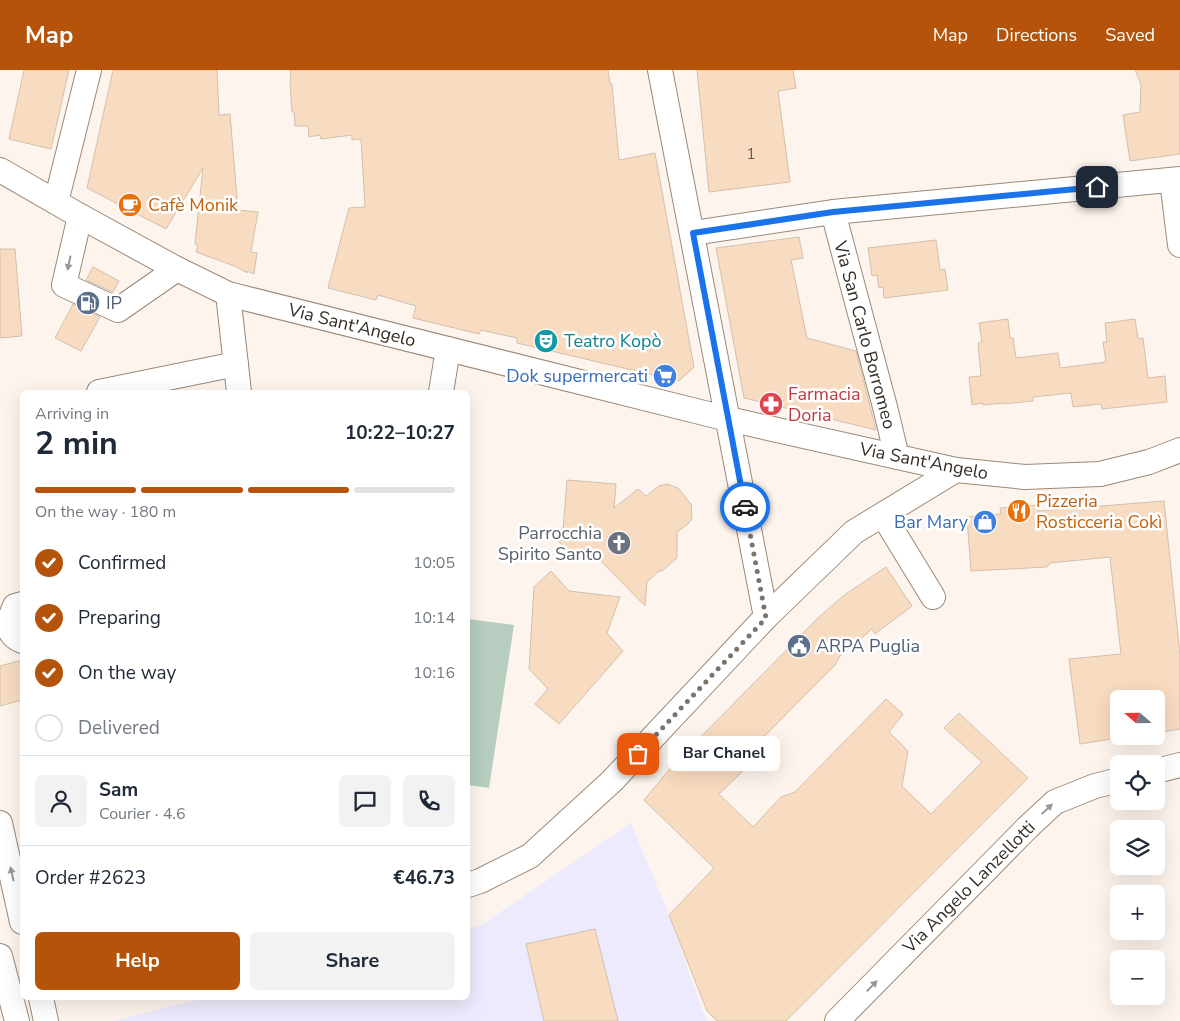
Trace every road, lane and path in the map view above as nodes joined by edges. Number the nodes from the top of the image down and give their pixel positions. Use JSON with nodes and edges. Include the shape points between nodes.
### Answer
{"nodes":[{"id":1,"x":88,"y":70,"type":"edge"},
{"id":2,"x":660,"y":70,"type":"edge"},
{"id":3,"x":0,"y":170,"type":"edge"},
{"id":4,"x":1176,"y":179,"type":"edge"},
{"id":5,"x":56,"y":202,"type":"junction"},
{"id":6,"x":833,"y":212,"type":"junction"},
{"id":7,"x":80,"y":216,"type":"junction"},
{"id":8,"x":693,"y":233,"type":"junction"},
{"id":9,"x":1180,"y":246,"type":"edge"},
{"id":10,"x":177,"y":269,"type":"junction"},
{"id":11,"x":228,"y":294,"type":"junction"},
{"id":12,"x":448,"y":349,"type":"junction"},
{"id":13,"x":236,"y":364,"type":"junction"},
{"id":14,"x":109,"y":390,"type":"edge"},
{"id":15,"x":239,"y":390,"type":"edge"},
{"id":16,"x":441,"y":390,"type":"edge"},
{"id":17,"x":728,"y":419,"type":"junction"},
{"id":18,"x":1180,"y":450,"type":"edge"},
{"id":19,"x":897,"y":457,"type":"junction"},
{"id":20,"x":956,"y":470,"type":"junction"},
{"id":21,"x":883,"y":515,"type":"junction"},
{"id":22,"x":934,"y":597,"type":"dead end"},
{"id":23,"x":20,"y":604,"type":"edge"},
{"id":24,"x":766,"y":618,"type":"junction"},
{"id":25,"x":20,"y":640,"type":"edge"},
{"id":26,"x":1180,"y":765,"type":"edge"},
{"id":27,"x":1165,"y":769,"type":"edge"},
{"id":28,"x":1110,"y":782,"type":"edge"},
{"id":29,"x":8,"y":828,"type":"edge"},
{"id":30,"x":470,"y":884,"type":"edge"},
{"id":31,"x":20,"y":909,"type":"edge"},
{"id":32,"x":0,"y":956,"type":"edge"},
{"id":33,"x":41,"y":1000,"type":"edge"},
{"id":34,"x":12,"y":1005,"type":"edge"},
{"id":35,"x":46,"y":1021,"type":"edge"},
{"id":36,"x":837,"y":1021,"type":"edge"}],
"edges":[{"from":1,"to":5,"type":"street"},
{"from":2,"to":8,"type":"street"},
{"from":3,"to":5,"type":"street","name":"Via Sant'Angelo"},
{"from":4,"to":6,"type":"street"},
{"from":4,"to":9,"type":"street"},
{"from":5,"to":7,"type":"street","name":"Via Sant'Angelo"},
{"from":6,"to":8,"type":"street"},
{"from":6,"to":19,"type":"street","name":"Via San Carlo Borromeo"},
{"from":7,"to":10,"type":"street","name":"Via Sant'Angelo"},
{"from":7,"to":10,"type":"street","one_way":true,"via":[[64,285],[118,310]]},
{"from":8,"to":17,"type":"street"},
{"from":10,"to":11,"type":"street","name":"Via Sant'Angelo"},
{"from":11,"to":12,"type":"street","name":"Via Sant'Angelo"},
{"from":11,"to":13,"type":"street"},
{"from":12,"to":16,"type":"street"},
{"from":12,"to":17,"type":"street","name":"Via Sant'Angelo"},
{"from":13,"to":14,"type":"street"},
{"from":13,"to":15,"type":"street"},
{"from":17,"to":19,"type":"street","name":"Via Sant'Angelo"},
{"from":17,"to":24,"type":"street"},
{"from":18,"to":20,"type":"street","name":"Via Sant'Angelo","via":[[1149,462],[1100,474],[1025,478]]},
{"from":19,"to":20,"type":"street","name":"Via Sant'Angelo"},
{"from":20,"to":21,"type":"street"},
{"from":21,"to":22,"type":"street"},
{"from":21,"to":24,"type":"street","via":[[854,532]]},
{"from":23,"to":25,"type":"street","via":[[14,606],[8,620],[12,634]]},
{"from":24,"to":30,"type":"street","via":[[612,781],[537,850]]},
{"from":26,"to":27,"type":"street"},
{"from":36,"to":28,"type":"street","name":"Via Angelo Lanzellotti","one_way":true,"via":[[1055,802]]},
{"from":31,"to":29,"type":"street","one_way":true},
{"from":32,"to":34,"type":"street"},
{"from":33,"to":35,"type":"street"}]}
